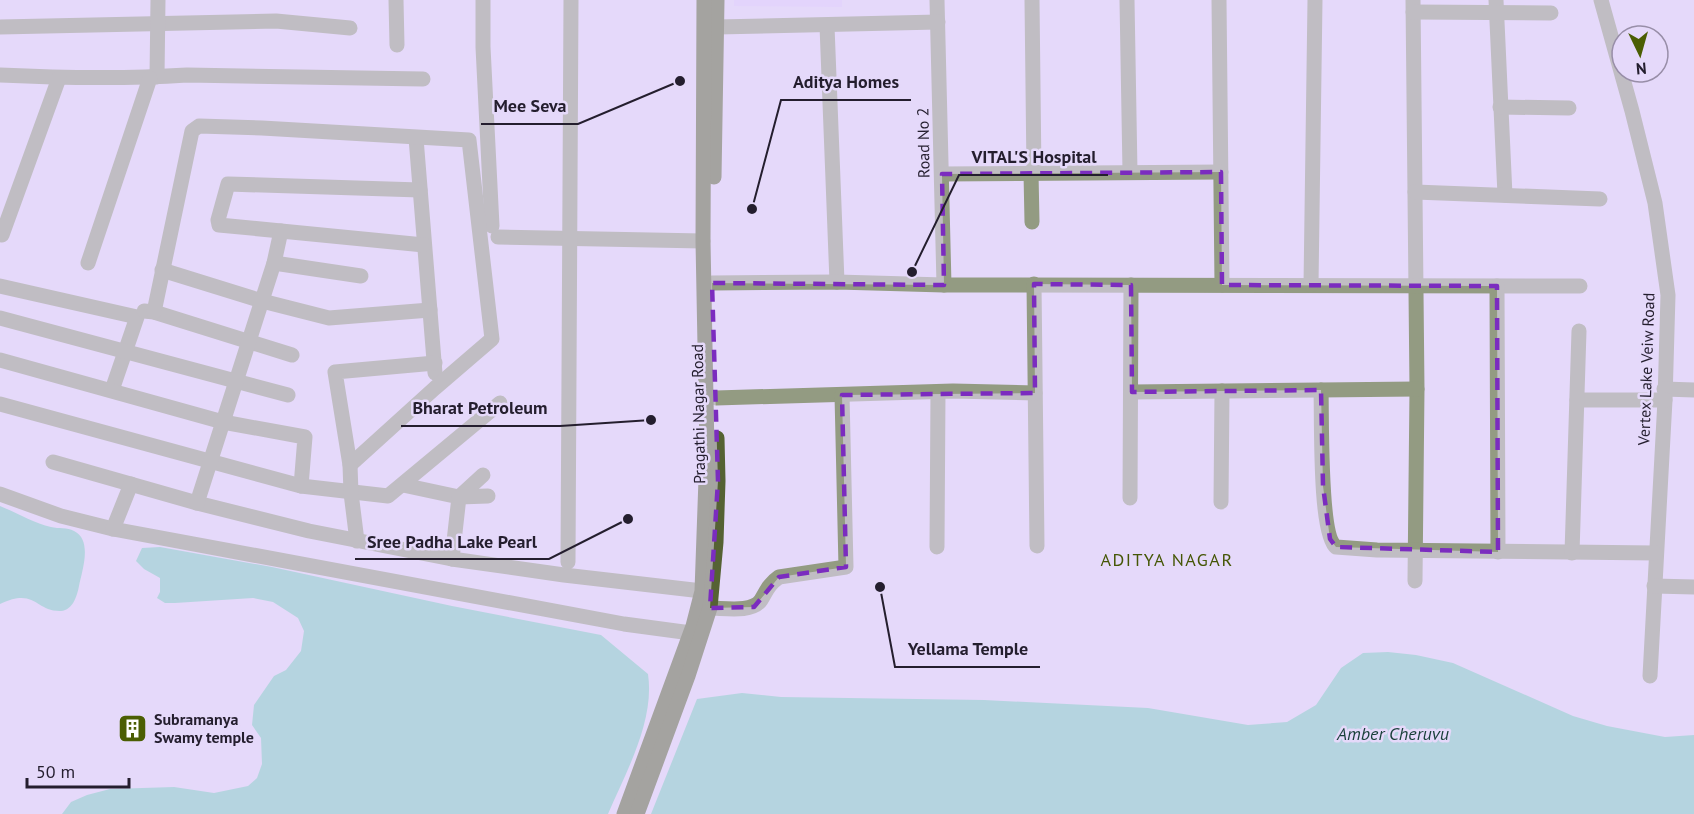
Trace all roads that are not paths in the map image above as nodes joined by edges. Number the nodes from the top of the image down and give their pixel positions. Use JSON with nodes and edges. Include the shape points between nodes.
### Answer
{"nodes":[{"id":1,"x":158,"y":0,"type":"edge"},
{"id":2,"x":396,"y":0,"type":"edge"},
{"id":3,"x":483,"y":0,"type":"edge"},
{"id":4,"x":572,"y":0,"type":"edge"},
{"id":5,"x":704,"y":0,"type":"edge"},
{"id":6,"x":717,"y":0,"type":"edge"},
{"id":7,"x":937,"y":0,"type":"edge"},
{"id":8,"x":1032,"y":0,"type":"edge"},
{"id":9,"x":1127,"y":0,"type":"edge"},
{"id":10,"x":1219,"y":0,"type":"edge"},
{"id":11,"x":1315,"y":0,"type":"edge"},
{"id":12,"x":1601,"y":0,"type":"edge"},
{"id":13,"x":1413,"y":6,"type":"edge"},
{"id":14,"x":1496,"y":6,"type":"edge"},
{"id":15,"x":1551,"y":13,"type":"dead end"},
{"id":16,"x":938,"y":22,"type":"junction"},
{"id":17,"x":158,"y":24,"type":"junction"},
{"id":18,"x":827,"y":26,"type":"junction"},
{"id":19,"x":0,"y":27,"type":"edge"},
{"id":20,"x":717,"y":27,"type":"junction"},
{"id":21,"x":350,"y":28,"type":"dead end"},
{"id":22,"x":397,"y":45,"type":"dead end"},
{"id":23,"x":0,"y":75,"type":"edge"},
{"id":24,"x":59,"y":78,"type":"junction"},
{"id":25,"x":153,"y":78,"type":"junction"},
{"id":26,"x":423,"y":79,"type":"dead end"},
{"id":27,"x":1500,"y":107,"type":"junction"},
{"id":28,"x":1569,"y":108,"type":"dead end"},
{"id":29,"x":416,"y":138,"type":"junction"},
{"id":30,"x":1130,"y":172,"type":"junction"},
{"id":31,"x":1221,"y":172,"type":"junction"},
{"id":32,"x":1032,"y":173,"type":"junction"},
{"id":33,"x":942,"y":174,"type":"junction"},
{"id":34,"x":420,"y":190,"type":"junction"},
{"id":35,"x":1415,"y":192,"type":"junction"},
{"id":36,"x":1504,"y":195,"type":"junction"},
{"id":37,"x":1600,"y":199,"type":"dead end"},
{"id":38,"x":1032,"y":222,"type":"dead end"},
{"id":39,"x":281,"y":231,"type":"junction"},
{"id":40,"x":2,"y":235,"type":"dead end"},
{"id":41,"x":571,"y":238,"type":"junction"},
{"id":42,"x":703,"y":241,"type":"junction"},
{"id":43,"x":424,"y":245,"type":"junction"},
{"id":44,"x":88,"y":263,"type":"dead end"},
{"id":45,"x":274,"y":263,"type":"junction"},
{"id":46,"x":162,"y":270,"type":"junction"},
{"id":47,"x":361,"y":276,"type":"dead end"},
{"id":48,"x":837,"y":282,"type":"junction"},
{"id":49,"x":712,"y":283,"type":"junction"},
{"id":50,"x":1034,"y":284,"type":"junction"},
{"id":51,"x":944,"y":285,"type":"junction"},
{"id":52,"x":1131,"y":285,"type":"junction"},
{"id":53,"x":1222,"y":285,"type":"junction"},
{"id":54,"x":1311,"y":285,"type":"junction"},
{"id":55,"x":0,"y":286,"type":"edge"},
{"id":56,"x":1416,"y":286,"type":"junction"},
{"id":57,"x":1497,"y":286,"type":"junction"},
{"id":58,"x":1580,"y":286,"type":"dead end"},
{"id":59,"x":262,"y":301,"type":"junction"},
{"id":60,"x":430,"y":310,"type":"junction"},
{"id":61,"x":154,"y":312,"type":"junction"},
{"id":62,"x":137,"y":316,"type":"junction"},
{"id":63,"x":0,"y":318,"type":"edge"},
{"id":64,"x":1579,"y":331,"type":"dead end"},
{"id":65,"x":249,"y":342,"type":"junction"},
{"id":66,"x":125,"y":351,"type":"junction"},
{"id":67,"x":292,"y":355,"type":"dead end"},
{"id":68,"x":0,"y":360,"type":"edge"},
{"id":69,"x":435,"y":363,"type":"junction"},
{"id":70,"x":236,"y":382,"type":"junction"},
{"id":71,"x":435,"y":388,"type":"junction"},
{"id":72,"x":1417,"y":389,"type":"junction"},
{"id":73,"x":112,"y":390,"type":"junction"},
{"id":74,"x":1321,"y":390,"type":"junction"},
{"id":75,"x":1694,"y":390,"type":"edge"},
{"id":76,"x":1222,"y":391,"type":"junction"},
{"id":77,"x":938,"y":392,"type":"junction"},
{"id":78,"x":1132,"y":392,"type":"junction"},
{"id":79,"x":1035,"y":393,"type":"junction"},
{"id":80,"x":288,"y":394,"type":"dead end"},
{"id":81,"x":842,"y":394,"type":"junction"},
{"id":82,"x":1664,"y":395,"type":"junction"},
{"id":83,"x":716,"y":398,"type":"junction"},
{"id":84,"x":1577,"y":400,"type":"junction"},
{"id":85,"x":500,"y":403,"type":"dead end"},
{"id":86,"x":0,"y":404,"type":"edge"},
{"id":87,"x":223,"y":423,"type":"junction"},
{"id":88,"x":211,"y":460,"type":"junction"},
{"id":89,"x":53,"y":462,"type":"dead end"},
{"id":90,"x":350,"y":465,"type":"junction"},
{"id":91,"x":483,"y":475,"type":"dead end"},
{"id":92,"x":712,"y":481,"type":"junction"},
{"id":93,"x":131,"y":484,"type":"junction"},
{"id":94,"x":403,"y":485,"type":"junction"},
{"id":95,"x":301,"y":486,"type":"junction"},
{"id":96,"x":351,"y":493,"type":"junction"},
{"id":97,"x":0,"y":494,"type":"edge"},
{"id":98,"x":488,"y":496,"type":"dead end"},
{"id":99,"x":459,"y":497,"type":"junction"},
{"id":100,"x":1130,"y":498,"type":"dead end"},
{"id":101,"x":1221,"y":502,"type":"dead end"},
{"id":102,"x":197,"y":503,"type":"junction"},
{"id":103,"x":113,"y":530,"type":"junction"},
{"id":104,"x":357,"y":541,"type":"junction"},
{"id":105,"x":1037,"y":546,"type":"dead end"},
{"id":106,"x":937,"y":547,"type":"dead end"},
{"id":107,"x":1416,"y":550,"type":"junction"},
{"id":108,"x":1498,"y":552,"type":"junction"},
{"id":109,"x":1572,"y":553,"type":"junction"},
{"id":110,"x":1655,"y":553,"type":"junction"},
{"id":111,"x":452,"y":559,"type":"junction"},
{"id":112,"x":568,"y":562,"type":"dead end"},
{"id":113,"x":1415,"y":581,"type":"dead end"},
{"id":114,"x":1654,"y":586,"type":"junction"},
{"id":115,"x":1694,"y":588,"type":"edge"},
{"id":116,"x":702,"y":591,"type":"junction"},
{"id":117,"x":710,"y":608,"type":"junction"},
{"id":118,"x":691,"y":633,"type":"junction"},
{"id":119,"x":1650,"y":676,"type":"dead end"},
{"id":120,"x":624,"y":814,"type":"edge"},
{"id":121,"x":637,"y":814,"type":"edge"}],
"edges":[{"from":1,"to":17,"type":"street"},
{"from":2,"to":22,"type":"street"},
{"from":3,"to":41,"type":"street","via":[[495,232]]},
{"from":4,"to":41,"type":"street"},
{"from":5,"to":42,"type":"main road","name":"Pragathi Nagar Road"},
{"from":6,"to":20,"type":"main road","name":"Pragathi Nagar Road"},
{"from":7,"to":16,"type":"street","name":"Road No 2"},
{"from":8,"to":32,"type":"street"},
{"from":9,"to":30,"type":"street"},
{"from":10,"to":31,"type":"street"},
{"from":11,"to":54,"type":"street"},
{"from":12,"to":82,"type":"street","name":"Vertex Lake Veiw Road","via":[[1655,203],[1668,295]]},
{"from":13,"to":14,"type":"street"},
{"from":13,"to":35,"type":"street"},
{"from":14,"to":15,"type":"street"},
{"from":14,"to":27,"type":"street"},
{"from":16,"to":18,"type":"street"},
{"from":16,"to":33,"type":"street","name":"Road No 2"},
{"from":17,"to":19,"type":"street"},
{"from":17,"to":21,"type":"street","via":[[276,21]]},
{"from":17,"to":25,"type":"street"},
{"from":18,"to":20,"type":"street"},
{"from":18,"to":48,"type":"street"},
{"from":20,"to":49,"type":"main road","name":"Pragathi Nagar Road"},
{"from":23,"to":24,"type":"street"},
{"from":24,"to":25,"type":"street"},
{"from":24,"to":40,"type":"street"},
{"from":25,"to":26,"type":"street","via":[[188,75]]},
{"from":25,"to":44,"type":"street"},
{"from":27,"to":28,"type":"street"},
{"from":27,"to":36,"type":"street"},
{"from":29,"to":34,"type":"street"},
{"from":29,"to":46,"type":"street","via":[[262,128],[195,128]]},
{"from":29,"to":71,"type":"street","via":[[469,140],[492,339]]},
{"from":30,"to":31,"type":"street"},
{"from":30,"to":32,"type":"street"},
{"from":31,"to":53,"type":"street"},
{"from":32,"to":33,"type":"street"},
{"from":32,"to":38,"type":"street"},
{"from":33,"to":51,"type":"street","name":"Road No 2"},
{"from":34,"to":39,"type":"street","via":[[228,184],[219,225]]},
{"from":34,"to":43,"type":"street"},
{"from":35,"to":36,"type":"street"},
{"from":35,"to":56,"type":"street"},
{"from":36,"to":37,"type":"street"},
{"from":39,"to":43,"type":"street"},
{"from":39,"to":45,"type":"street"},
{"from":41,"to":42,"type":"street"},
{"from":41,"to":112,"type":"street"},
{"from":42,"to":92,"type":"main road","name":"Pragathi Nagar Road"},
{"from":43,"to":60,"type":"street"},
{"from":45,"to":47,"type":"street"},
{"from":45,"to":59,"type":"street"},
{"from":46,"to":59,"type":"street"},
{"from":46,"to":61,"type":"street"},
{"from":48,"to":49,"type":"street"},
{"from":48,"to":51,"type":"street"},
{"from":49,"to":83,"type":"main road","name":"Pragathi Nagar Road"},
{"from":50,"to":51,"type":"street"},
{"from":50,"to":52,"type":"street"},
{"from":50,"to":79,"type":"street"},
{"from":52,"to":53,"type":"street"},
{"from":52,"to":78,"type":"street"},
{"from":53,"to":54,"type":"street"},
{"from":54,"to":56,"type":"street"},
{"from":55,"to":62,"type":"street"},
{"from":56,"to":57,"type":"street"},
{"from":56,"to":72,"type":"street"},
{"from":57,"to":58,"type":"street"},
{"from":57,"to":108,"type":"street"},
{"from":59,"to":60,"type":"street","via":[[329,318]]},
{"from":59,"to":65,"type":"street"},
{"from":60,"to":69,"type":"street"},
{"from":61,"to":62,"type":"street","via":[[138,311]]},
{"from":61,"to":65,"type":"street"},
{"from":62,"to":66,"type":"street"},
{"from":63,"to":66,"type":"street"},
{"from":64,"to":84,"type":"street"},
{"from":65,"to":67,"type":"street"},
{"from":65,"to":70,"type":"street"},
{"from":66,"to":70,"type":"street"},
{"from":66,"to":73,"type":"street"},
{"from":68,"to":73,"type":"street"},
{"from":69,"to":71,"type":"street"},
{"from":69,"to":90,"type":"street","via":[[335,372]]},
{"from":70,"to":80,"type":"street"},
{"from":70,"to":87,"type":"street"},
{"from":71,"to":90,"type":"street"},
{"from":72,"to":74,"type":"street"},
{"from":72,"to":107,"type":"street"},
{"from":73,"to":87,"type":"street"},
{"from":74,"to":76,"type":"street"},
{"from":74,"to":107,"type":"street","via":[[1323,486],[1331,543],[1336,547]]},
{"from":75,"to":82,"type":"street"},
{"from":76,"to":78,"type":"street"},
{"from":76,"to":101,"type":"street"},
{"from":77,"to":79,"type":"street"},
{"from":77,"to":81,"type":"street"},
{"from":77,"to":106,"type":"street"},
{"from":78,"to":100,"type":"street"},
{"from":79,"to":105,"type":"street"},
{"from":81,"to":83,"type":"street"},
{"from":81,"to":117,"type":"street","via":[[846,567],[779,577],[769,584],[754,607]]},
{"from":82,"to":84,"type":"street"},
{"from":82,"to":110,"type":"street","name":"Vertex Lake Veiw Road"},
{"from":83,"to":92,"type":"main road","name":"Pragathi Nagar Road"},
{"from":84,"to":109,"type":"street"},
{"from":85,"to":94,"type":"street"},
{"from":86,"to":88,"type":"street"},
{"from":87,"to":88,"type":"street"},
{"from":87,"to":95,"type":"street","via":[[305,437]]},
{"from":88,"to":95,"type":"street"},
{"from":88,"to":102,"type":"street"},
{"from":89,"to":93,"type":"street"},
{"from":90,"to":96,"type":"street"},
{"from":91,"to":99,"type":"street"},
{"from":92,"to":116,"type":"main road"},
{"from":92,"to":117,"type":"main road","name":"Pragathi Nagar Road","via":[[716,542]]},
{"from":93,"to":102,"type":"street"},
{"from":93,"to":103,"type":"street"},
{"from":94,"to":96,"type":"street","via":[[388,496]]},
{"from":94,"to":99,"type":"street"},
{"from":95,"to":96,"type":"street"},
{"from":96,"to":104,"type":"street"},
{"from":97,"to":103,"type":"street"},
{"from":98,"to":99,"type":"street"},
{"from":99,"to":111,"type":"street"},
{"from":102,"to":104,"type":"street"},
{"from":103,"to":118,"type":"street"},
{"from":104,"to":111,"type":"street"},
{"from":107,"to":108,"type":"street"},
{"from":107,"to":113,"type":"street"},
{"from":108,"to":109,"type":"street"},
{"from":109,"to":110,"type":"street"},
{"from":110,"to":114,"type":"street","name":"Vertex Lake Veiw Road"},
{"from":111,"to":116,"type":"street"},
{"from":114,"to":115,"type":"street"},
{"from":114,"to":119,"type":"street","name":"Vertex Lake Veiw Road"},
{"from":116,"to":118,"type":"main road"},
{"from":117,"to":121,"type":"main road","name":"Pragathi Nagar Road"},
{"from":118,"to":120,"type":"main road"}]}
